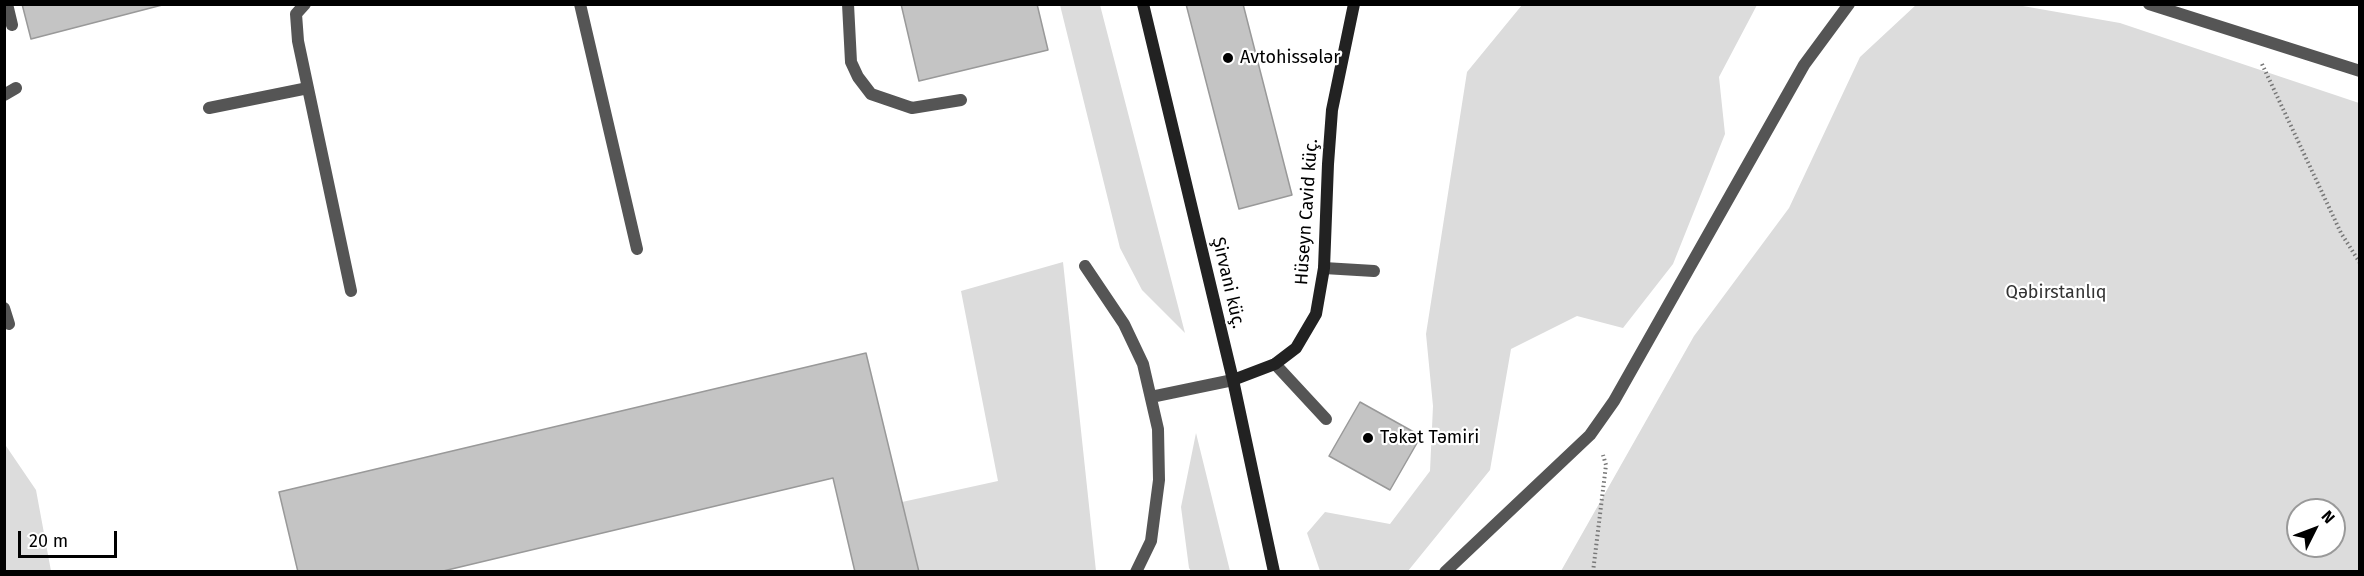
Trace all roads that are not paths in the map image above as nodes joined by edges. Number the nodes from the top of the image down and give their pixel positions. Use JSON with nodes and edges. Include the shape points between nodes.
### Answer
{"nodes":[{"id":1,"x":7,"y":4,"type":"edge"},
{"id":2,"x":305,"y":4,"type":"edge"},
{"id":3,"x":580,"y":4,"type":"edge"},
{"id":4,"x":848,"y":4,"type":"edge"},
{"id":5,"x":1143,"y":4,"type":"edge"},
{"id":6,"x":1354,"y":4,"type":"edge"},
{"id":7,"x":1849,"y":4,"type":"edge"},
{"id":8,"x":2149,"y":4,"type":"edge"},
{"id":9,"x":12,"y":25,"type":"dead end"},
{"id":10,"x":2360,"y":71,"type":"edge"},
{"id":11,"x":16,"y":88,"type":"dead end"},
{"id":12,"x":308,"y":88,"type":"junction"},
{"id":13,"x":4,"y":95,"type":"edge"},
{"id":14,"x":961,"y":100,"type":"dead end"},
{"id":15,"x":209,"y":108,"type":"dead end"},
{"id":16,"x":637,"y":249,"type":"dead end"},
{"id":17,"x":1086,"y":266,"type":"dead end"},
{"id":18,"x":1324,"y":268,"type":"junction"},
{"id":19,"x":1374,"y":271,"type":"dead end"},
{"id":20,"x":351,"y":291,"type":"dead end"},
{"id":21,"x":4,"y":308,"type":"edge"},
{"id":22,"x":9,"y":324,"type":"dead end"},
{"id":23,"x":1275,"y":364,"type":"junction"},
{"id":24,"x":1233,"y":380,"type":"junction"},
{"id":25,"x":1151,"y":397,"type":"junction"},
{"id":26,"x":1326,"y":419,"type":"dead end"},
{"id":27,"x":1136,"y":572,"type":"edge"},
{"id":28,"x":1274,"y":572,"type":"edge"},
{"id":29,"x":1445,"y":572,"type":"edge"}],
"edges":[{"from":1,"to":9,"type":"street"},
{"from":2,"to":12,"type":"street","via":[[296,14]]},
{"from":3,"to":16,"type":"street"},
{"from":4,"to":14,"type":"street","via":[[851,62],[871,94],[912,108]]},
{"from":5,"to":24,"type":"main road","name":"Şirvani küç."},
{"from":6,"to":18,"type":"main road","name":"Hüseyn Cavid küç.","via":[[1332,110]]},
{"from":7,"to":29,"type":"street","via":[[1804,65],[1614,401],[1590,435]]},
{"from":8,"to":10,"type":"street"},
{"from":11,"to":13,"type":"street"},
{"from":12,"to":15,"type":"street"},
{"from":12,"to":20,"type":"street"},
{"from":17,"to":25,"type":"street","via":[[1124,324],[1143,364]]},
{"from":18,"to":19,"type":"street"},
{"from":18,"to":23,"type":"main road","name":"Hüseyn Cavid küç.","via":[[1316,314],[1296,348]]},
{"from":21,"to":22,"type":"street"},
{"from":23,"to":24,"type":"main road","name":"Hüseyn Cavid küç."},
{"from":23,"to":26,"type":"street"},
{"from":24,"to":25,"type":"street"},
{"from":24,"to":28,"type":"main road","name":"Şirvani küç."},
{"from":25,"to":27,"type":"street","via":[[1158,429],[1159,480],[1150,541]]}]}
